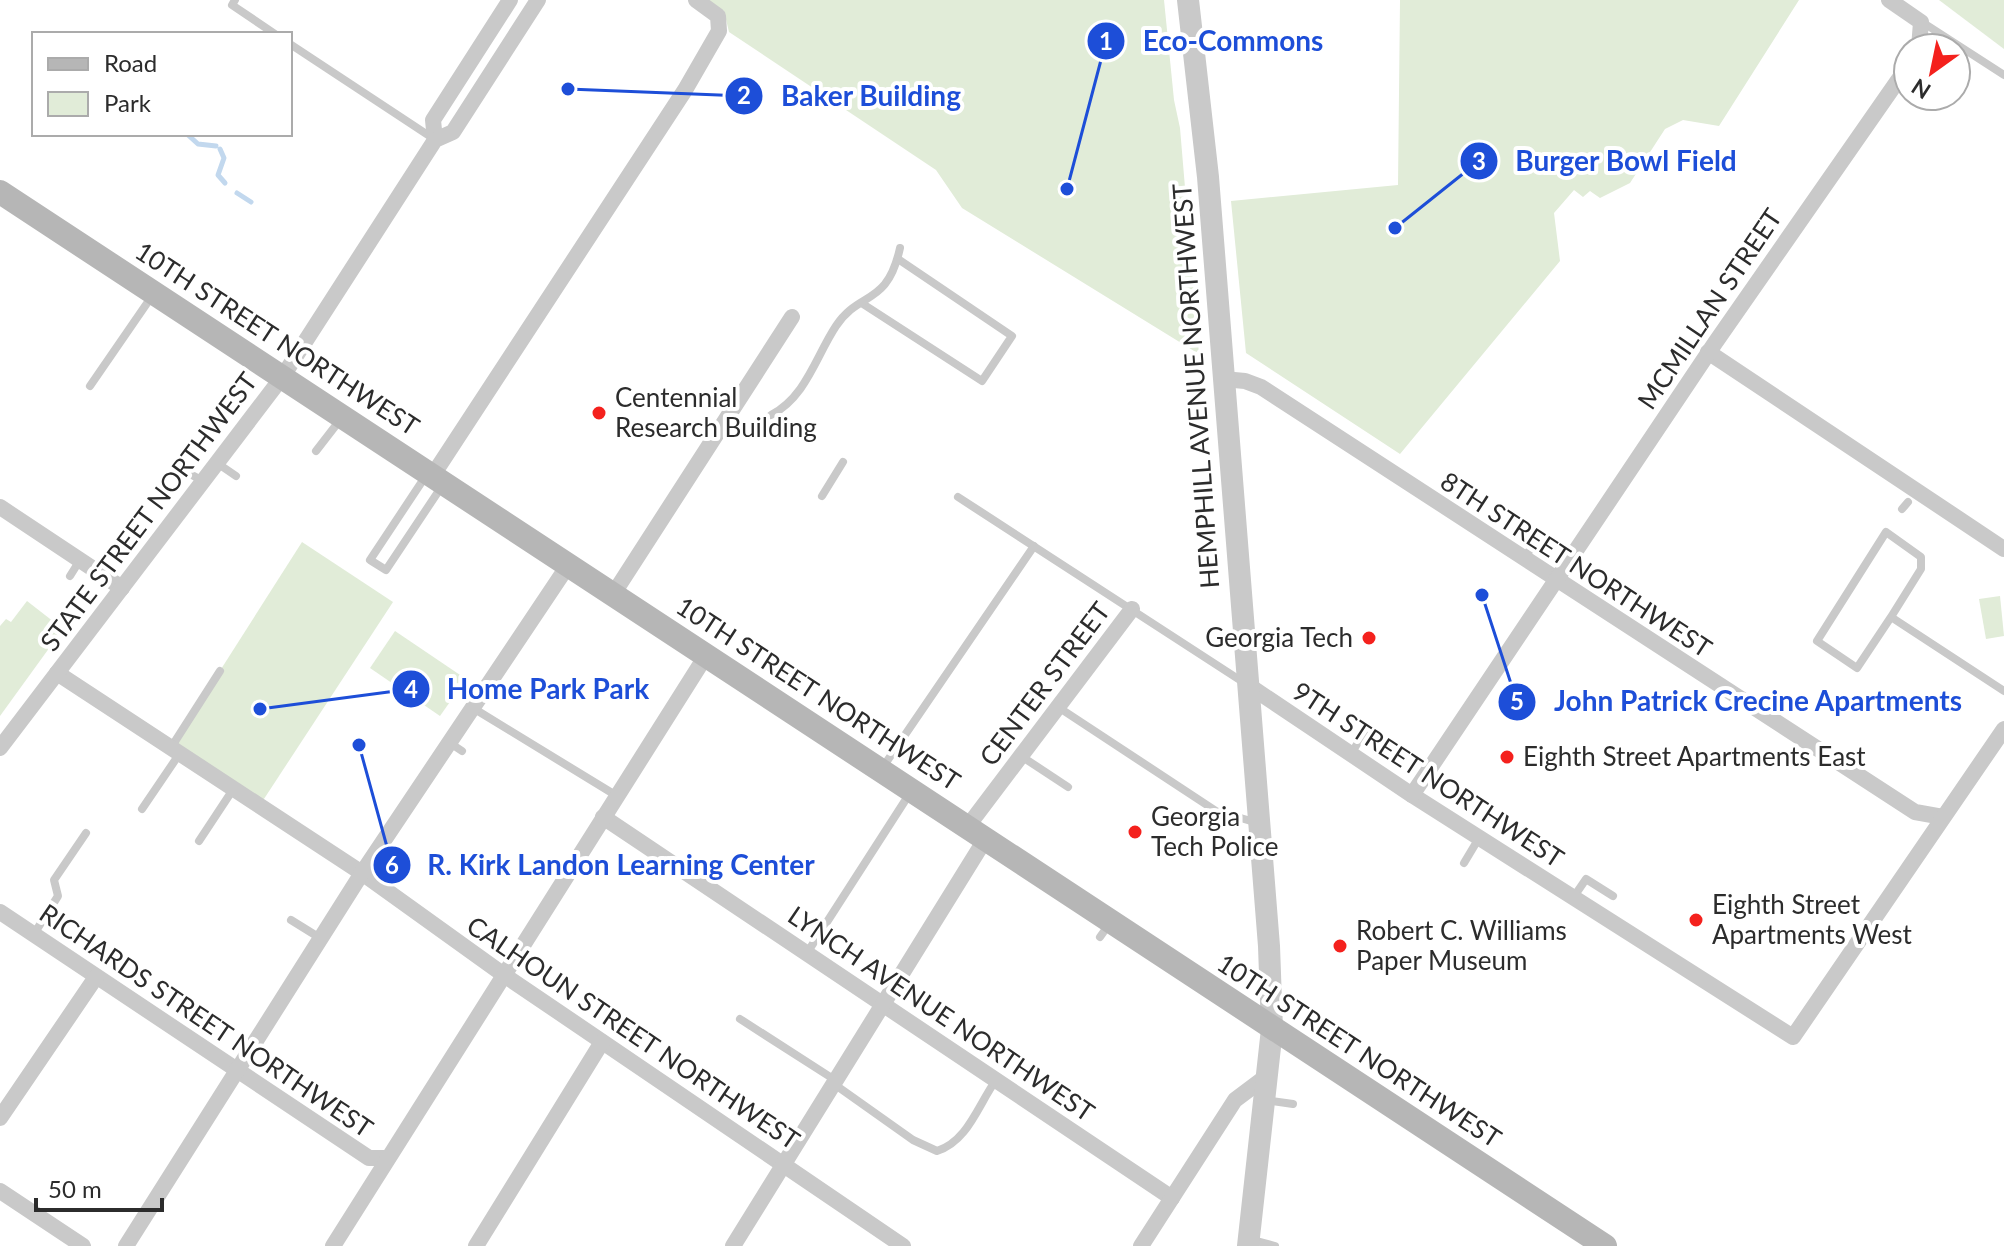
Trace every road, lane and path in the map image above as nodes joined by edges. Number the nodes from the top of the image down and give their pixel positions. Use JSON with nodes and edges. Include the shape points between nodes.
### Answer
{"nodes":[{"id":1,"x":235,"y":0,"type":"edge"},
{"id":2,"x":510,"y":0,"type":"edge"},
{"id":3,"x":538,"y":0,"type":"edge"},
{"id":4,"x":696,"y":0,"type":"edge"},
{"id":5,"x":1188,"y":0,"type":"edge"},
{"id":6,"x":1889,"y":0,"type":"edge"},
{"id":7,"x":1921,"y":22,"type":"junction"},
{"id":8,"x":272,"y":32,"type":"edge"},
{"id":9,"x":1920,"y":32,"type":"edge"},
{"id":10,"x":292,"y":45,"type":"edge"},
{"id":11,"x":2004,"y":75,"type":"edge"},
{"id":12,"x":1892,"y":89,"type":"edge"},
{"id":13,"x":435,"y":140,"type":"junction"},
{"id":14,"x":1,"y":194,"type":"edge"},
{"id":15,"x":900,"y":248,"type":"dead end"},
{"id":16,"x":898,"y":259,"type":"junction"},
{"id":17,"x":154,"y":292,"type":"junction"},
{"id":18,"x":863,"y":304,"type":"junction"},
{"id":19,"x":792,"y":317,"type":"dead end"},
{"id":20,"x":1708,"y":352,"type":"junction"},
{"id":21,"x":283,"y":376,"type":"junction"},
{"id":22,"x":1223,"y":379,"type":"junction"},
{"id":23,"x":90,"y":386,"type":"dead end"},
{"id":24,"x":771,"y":415,"type":"dead end"},
{"id":25,"x":343,"y":416,"type":"junction"},
{"id":26,"x":316,"y":451,"type":"dead end"},
{"id":27,"x":843,"y":462,"type":"dead end"},
{"id":28,"x":217,"y":463,"type":"junction"},
{"id":29,"x":181,"y":469,"type":"dead end"},
{"id":30,"x":236,"y":476,"type":"dead end"},
{"id":31,"x":435,"y":476,"type":"junction"},
{"id":32,"x":203,"y":481,"type":"junction"},
{"id":33,"x":822,"y":496,"type":"dead end"},
{"id":34,"x":958,"y":497,"type":"dead end"},
{"id":35,"x":0,"y":507,"type":"edge"},
{"id":36,"x":1540,"y":534,"type":"dead end"},
{"id":37,"x":1034,"y":546,"type":"junction"},
{"id":38,"x":2004,"y":549,"type":"edge"},
{"id":39,"x":80,"y":560,"type":"junction"},
{"id":40,"x":1523,"y":560,"type":"junction"},
{"id":41,"x":569,"y":564,"type":"junction"},
{"id":42,"x":70,"y":576,"type":"dead end"},
{"id":43,"x":1555,"y":581,"type":"junction"},
{"id":44,"x":122,"y":588,"type":"junction"},
{"id":45,"x":614,"y":593,"type":"junction"},
{"id":46,"x":1132,"y":609,"type":"junction"},
{"id":47,"x":1891,"y":617,"type":"junction"},
{"id":48,"x":707,"y":654,"type":"junction"},
{"id":49,"x":220,"y":671,"type":"dead end"},
{"id":50,"x":57,"y":673,"type":"junction"},
{"id":51,"x":1248,"y":685,"type":"junction"},
{"id":52,"x":2004,"y":691,"type":"edge"},
{"id":53,"x":1058,"y":707,"type":"junction"},
{"id":54,"x":473,"y":708,"type":"junction"},
{"id":55,"x":1368,"y":726,"type":"dead end"},
{"id":56,"x":2004,"y":729,"type":"edge"},
{"id":57,"x":0,"y":748,"type":"edge"},
{"id":58,"x":177,"y":749,"type":"junction"},
{"id":59,"x":1351,"y":754,"type":"junction"},
{"id":60,"x":1021,"y":756,"type":"junction"},
{"id":61,"x":882,"y":769,"type":"junction"},
{"id":62,"x":1068,"y":787,"type":"dead end"},
{"id":63,"x":234,"y":788,"type":"junction"},
{"id":64,"x":912,"y":790,"type":"junction"},
{"id":65,"x":1412,"y":795,"type":"junction"},
{"id":66,"x":617,"y":796,"type":"junction"},
{"id":67,"x":142,"y":809,"type":"dead end"},
{"id":68,"x":603,"y":817,"type":"junction"},
{"id":69,"x":1943,"y":817,"type":"junction"},
{"id":70,"x":1259,"y":823,"type":"junction"},
{"id":71,"x":977,"y":832,"type":"junction"},
{"id":72,"x":86,"y":833,"type":"dead end"},
{"id":73,"x":1479,"y":838,"type":"junction"},
{"id":74,"x":199,"y":841,"type":"dead end"},
{"id":75,"x":1464,"y":863,"type":"dead end"},
{"id":76,"x":362,"y":873,"type":"junction"},
{"id":77,"x":1613,"y":896,"type":"dead end"},
{"id":78,"x":1573,"y":898,"type":"junction"},
{"id":79,"x":0,"y":912,"type":"edge"},
{"id":80,"x":291,"y":920,"type":"dead end"},
{"id":81,"x":34,"y":935,"type":"junction"},
{"id":82,"x":320,"y":938,"type":"junction"},
{"id":83,"x":807,"y":953,"type":"junction"},
{"id":84,"x":504,"y":975,"type":"junction"},
{"id":85,"x":96,"y":977,"type":"junction"},
{"id":86,"x":882,"y":1004,"type":"junction"},
{"id":87,"x":740,"y":1019,"type":"dead end"},
{"id":88,"x":1272,"y":1029,"type":"junction"},
{"id":89,"x":602,"y":1042,"type":"junction"},
{"id":90,"x":235,"y":1070,"type":"junction"},
{"id":91,"x":1267,"y":1076,"type":"junction"},
{"id":92,"x":996,"y":1080,"type":"junction"},
{"id":93,"x":834,"y":1081,"type":"junction"},
{"id":94,"x":1265,"y":1100,"type":"junction"},
{"id":95,"x":1293,"y":1104,"type":"dead end"},
{"id":96,"x":0,"y":1118,"type":"edge"},
{"id":97,"x":388,"y":1158,"type":"junction"},
{"id":98,"x":783,"y":1165,"type":"junction"},
{"id":99,"x":0,"y":1191,"type":"edge"},
{"id":100,"x":1172,"y":1198,"type":"junction"},
{"id":101,"x":1248,"y":1242,"type":"edge"},
{"id":102,"x":83,"y":1246,"type":"edge"},
{"id":103,"x":126,"y":1246,"type":"edge"},
{"id":104,"x":333,"y":1246,"type":"edge"},
{"id":105,"x":476,"y":1246,"type":"edge"},
{"id":106,"x":733,"y":1246,"type":"edge"},
{"id":107,"x":903,"y":1246,"type":"edge"},
{"id":108,"x":1141,"y":1246,"type":"edge"},
{"id":109,"x":1275,"y":1246,"type":"edge"},
{"id":110,"x":1605,"y":1246,"type":"edge"}],
"edges":[{"from":1,"to":8,"type":"lane","via":[[232,5]]},
{"from":2,"to":13,"type":"street","name":"STATE STREET NORTHWEST","via":[[433,120]]},
{"from":3,"to":13,"type":"street","name":"STATE STREET NORTHWEST","via":[[453,132]]},
{"from":4,"to":31,"type":"street","via":[[718,16],[719,31]]},
{"from":5,"to":22,"type":"street","name":"HEMPHILL AVENUE NORTHWEST"},
{"from":6,"to":7,"type":"street"},
{"from":7,"to":9,"type":"street"},
{"from":7,"to":11,"type":"lane"},
{"from":10,"to":13,"type":"lane"},
{"from":12,"to":20,"type":"street","name":"MCMILLAN STREET"},
{"from":13,"to":21,"type":"street","name":"STATE STREET NORTHWEST"},
{"from":14,"to":17,"type":"main road","name":"10TH STREET NORTHWEST"},
{"from":15,"to":16,"type":"lane"},
{"from":16,"to":18,"type":"lane","via":[[879,294]]},
{"from":16,"to":18,"type":"lane","via":[[1012,336],[982,381]]},
{"from":17,"to":21,"type":"main road","name":"10TH STREET NORTHWEST"},
{"from":17,"to":23,"type":"lane"},
{"from":18,"to":24,"type":"lane","via":[[837,325],[807,378]]},
{"from":19,"to":45,"type":"street"},
{"from":20,"to":38,"type":"street"},
{"from":20,"to":43,"type":"street","name":"MCMILLAN STREET"},
{"from":21,"to":25,"type":"main road","name":"10TH STREET NORTHWEST"},
{"from":21,"to":28,"type":"street","name":"STATE STREET NORTHWEST"},
{"from":22,"to":40,"type":"street","name":"8TH STREET NORTHWEST","via":[[1261,387]]},
{"from":22,"to":51,"type":"street","name":"HEMPHILL AVENUE NORTHWEST"},
{"from":25,"to":26,"type":"lane"},
{"from":25,"to":31,"type":"main road","name":"10TH STREET NORTHWEST"},
{"from":27,"to":33,"type":"lane"},
{"from":28,"to":30,"type":"lane"},
{"from":28,"to":32,"type":"street","name":"STATE STREET NORTHWEST"},
{"from":29,"to":32,"type":"lane"},
{"from":31,"to":31,"type":"lane","via":[[370,560],[386,570]]},
{"from":31,"to":41,"type":"main road","name":"10TH STREET NORTHWEST"},
{"from":32,"to":44,"type":"street","name":"STATE STREET NORTHWEST"},
{"from":34,"to":37,"type":"lane","name":"9TH STREET NORTHWEST"},
{"from":35,"to":39,"type":"street"},
{"from":36,"to":40,"type":"lane"},
{"from":37,"to":46,"type":"lane","name":"9TH STREET NORTHWEST"},
{"from":37,"to":61,"type":"lane"},
{"from":39,"to":42,"type":"lane"},
{"from":39,"to":44,"type":"street"},
{"from":40,"to":43,"type":"street","name":"8TH STREET NORTHWEST"},
{"from":41,"to":45,"type":"main road","name":"10TH STREET NORTHWEST"},
{"from":41,"to":54,"type":"street"},
{"from":43,"to":65,"type":"street","name":"MCMILLAN STREET"},
{"from":43,"to":69,"type":"street","name":"8TH STREET NORTHWEST","via":[[1915,812]]},
{"from":44,"to":50,"type":"street","name":"STATE STREET NORTHWEST"},
{"from":45,"to":48,"type":"main road","name":"10TH STREET NORTHWEST"},
{"from":46,"to":51,"type":"lane","name":"9TH STREET NORTHWEST"},
{"from":46,"to":53,"type":"street","name":"CENTER STREET"},
{"from":47,"to":47,"type":"lane","via":[[1921,569],[1921,557],[1886,532],[1817,641],[1857,668]]},
{"from":47,"to":52,"type":"lane"},
{"from":48,"to":61,"type":"main road","name":"10TH STREET NORTHWEST"},
{"from":48,"to":66,"type":"street"},
{"from":49,"to":58,"type":"lane"},
{"from":50,"to":57,"type":"street","name":"STATE STREET NORTHWEST"},
{"from":50,"to":58,"type":"street","name":"CALHOUN STREET NORTHWEST"},
{"from":51,"to":59,"type":"street","name":"9TH STREET NORTHWEST"},
{"from":51,"to":70,"type":"street","name":"HEMPHILL AVENUE NORTHWEST"},
{"from":53,"to":60,"type":"street","name":"CENTER STREET"},
{"from":53,"to":70,"type":"lane","via":[[1216,811]]},
{"from":54,"to":66,"type":"lane"},
{"from":54,"to":76,"type":"street","via":[[456,747]]},
{"from":55,"to":59,"type":"lane"},
{"from":56,"to":69,"type":"street"},
{"from":58,"to":63,"type":"street","name":"CALHOUN STREET NORTHWEST"},
{"from":58,"to":67,"type":"lane"},
{"from":59,"to":65,"type":"street","name":"9TH STREET NORTHWEST"},
{"from":60,"to":62,"type":"lane"},
{"from":60,"to":71,"type":"street","name":"CENTER STREET"},
{"from":61,"to":64,"type":"main road","name":"10TH STREET NORTHWEST"},
{"from":63,"to":74,"type":"lane"},
{"from":63,"to":76,"type":"street","name":"CALHOUN STREET NORTHWEST"},
{"from":64,"to":71,"type":"main road","name":"10TH STREET NORTHWEST"},
{"from":64,"to":83,"type":"lane"},
{"from":65,"to":73,"type":"street","name":"9TH STREET NORTHWEST"},
{"from":66,"to":68,"type":"street"},
{"from":68,"to":83,"type":"street","name":"LYNCH AVENUE NORTHWEST"},
{"from":68,"to":84,"type":"street"},
{"from":69,"to":78,"type":"street","name":"9TH STREET NORTHWEST","via":[[1793,1037]]},
{"from":70,"to":88,"type":"street","name":"HEMPHILL AVENUE NORTHWEST"},
{"from":71,"to":86,"type":"street","name":"CENTER STREET"},
{"from":71,"to":88,"type":"main road","name":"10TH STREET NORTHWEST","via":[[1105,930]]},
{"from":72,"to":81,"type":"lane","via":[[54,880],[58,896]]},
{"from":73,"to":75,"type":"lane"},
{"from":73,"to":78,"type":"street","name":"9TH STREET NORTHWEST"},
{"from":76,"to":82,"type":"street"},
{"from":76,"to":84,"type":"street","name":"CALHOUN STREET NORTHWEST"},
{"from":77,"to":78,"type":"lane","via":[[1586,879]]},
{"from":79,"to":81,"type":"street","name":"RICHARDS STREET NORTHWEST"},
{"from":80,"to":82,"type":"lane"},
{"from":81,"to":85,"type":"street","name":"RICHARDS STREET NORTHWEST"},
{"from":82,"to":90,"type":"street"},
{"from":83,"to":86,"type":"street","name":"LYNCH AVENUE NORTHWEST"},
{"from":84,"to":89,"type":"street","name":"CALHOUN STREET NORTHWEST"},
{"from":84,"to":97,"type":"street"},
{"from":85,"to":90,"type":"street","name":"RICHARDS STREET NORTHWEST"},
{"from":85,"to":96,"type":"street"},
{"from":86,"to":92,"type":"street","name":"LYNCH AVENUE NORTHWEST"},
{"from":86,"to":93,"type":"street","name":"CENTER STREET"},
{"from":87,"to":93,"type":"lane"},
{"from":88,"to":91,"type":"street","name":"HEMPHILL AVENUE NORTHWEST"},
{"from":88,"to":110,"type":"main road","name":"10TH STREET NORTHWEST"},
{"from":89,"to":98,"type":"street","name":"CALHOUN STREET NORTHWEST"},
{"from":89,"to":105,"type":"street"},
{"from":90,"to":97,"type":"street","name":"RICHARDS STREET NORTHWEST","via":[[369,1158]]},
{"from":90,"to":103,"type":"street"},
{"from":91,"to":94,"type":"street","name":"HEMPHILL AVENUE NORTHWEST"},
{"from":91,"to":100,"type":"street","via":[[1235,1100],[1191,1158]]},
{"from":92,"to":93,"type":"lane","via":[[966,1129],[951,1147],[937,1151],[913,1140]]},
{"from":92,"to":100,"type":"street","name":"LYNCH AVENUE NORTHWEST"},
{"from":93,"to":98,"type":"street","name":"CENTER STREET"},
{"from":94,"to":95,"type":"lane"},
{"from":94,"to":101,"type":"street","name":"HEMPHILL AVENUE NORTHWEST"},
{"from":97,"to":104,"type":"street"},
{"from":98,"to":106,"type":"street","name":"CENTER STREET"},
{"from":98,"to":107,"type":"street","name":"CALHOUN STREET NORTHWEST"},
{"from":99,"to":102,"type":"street"},
{"from":100,"to":108,"type":"street"},
{"from":101,"to":109,"type":"lane"}]}
